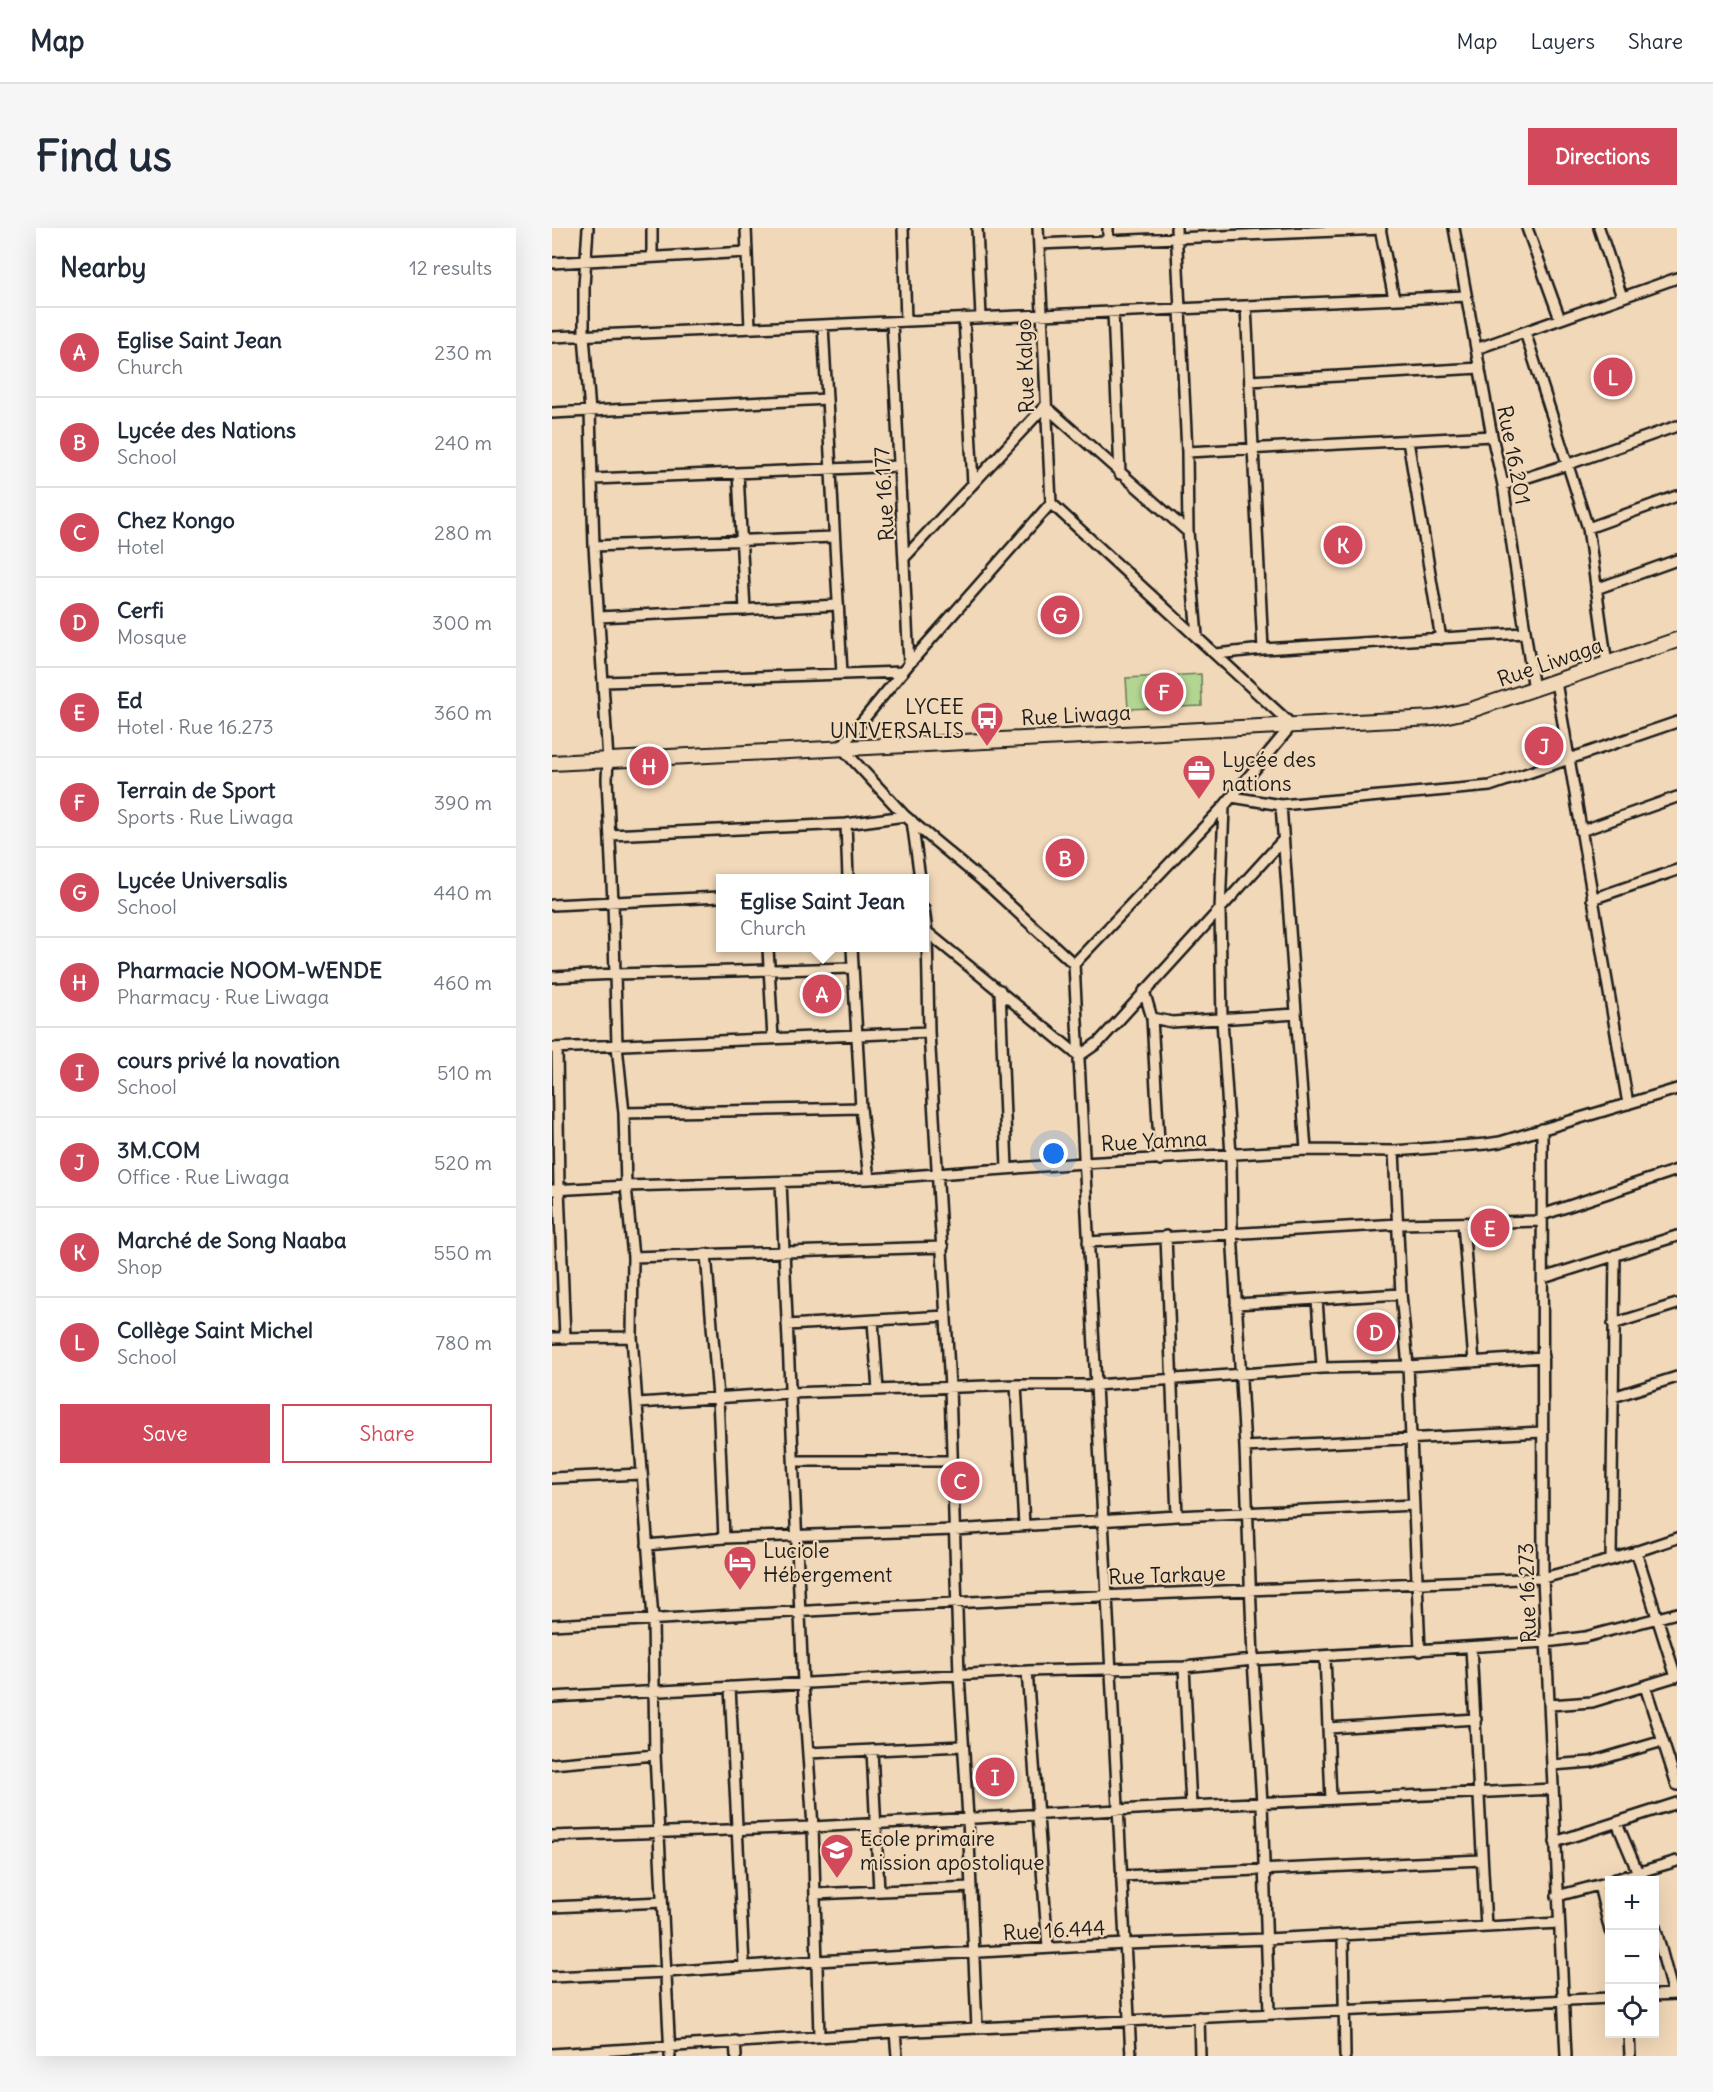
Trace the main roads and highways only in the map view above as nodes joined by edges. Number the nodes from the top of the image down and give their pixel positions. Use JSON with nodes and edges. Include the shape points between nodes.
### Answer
{"nodes":[{"id":1,"x":1677,"y":640,"type":"edge"},
{"id":2,"x":552,"y":763,"type":"edge"}],
"edges":[{"from":1,"to":2,"type":"main road","name":"Rue Liwaga","via":[[1446,716]]}]}
